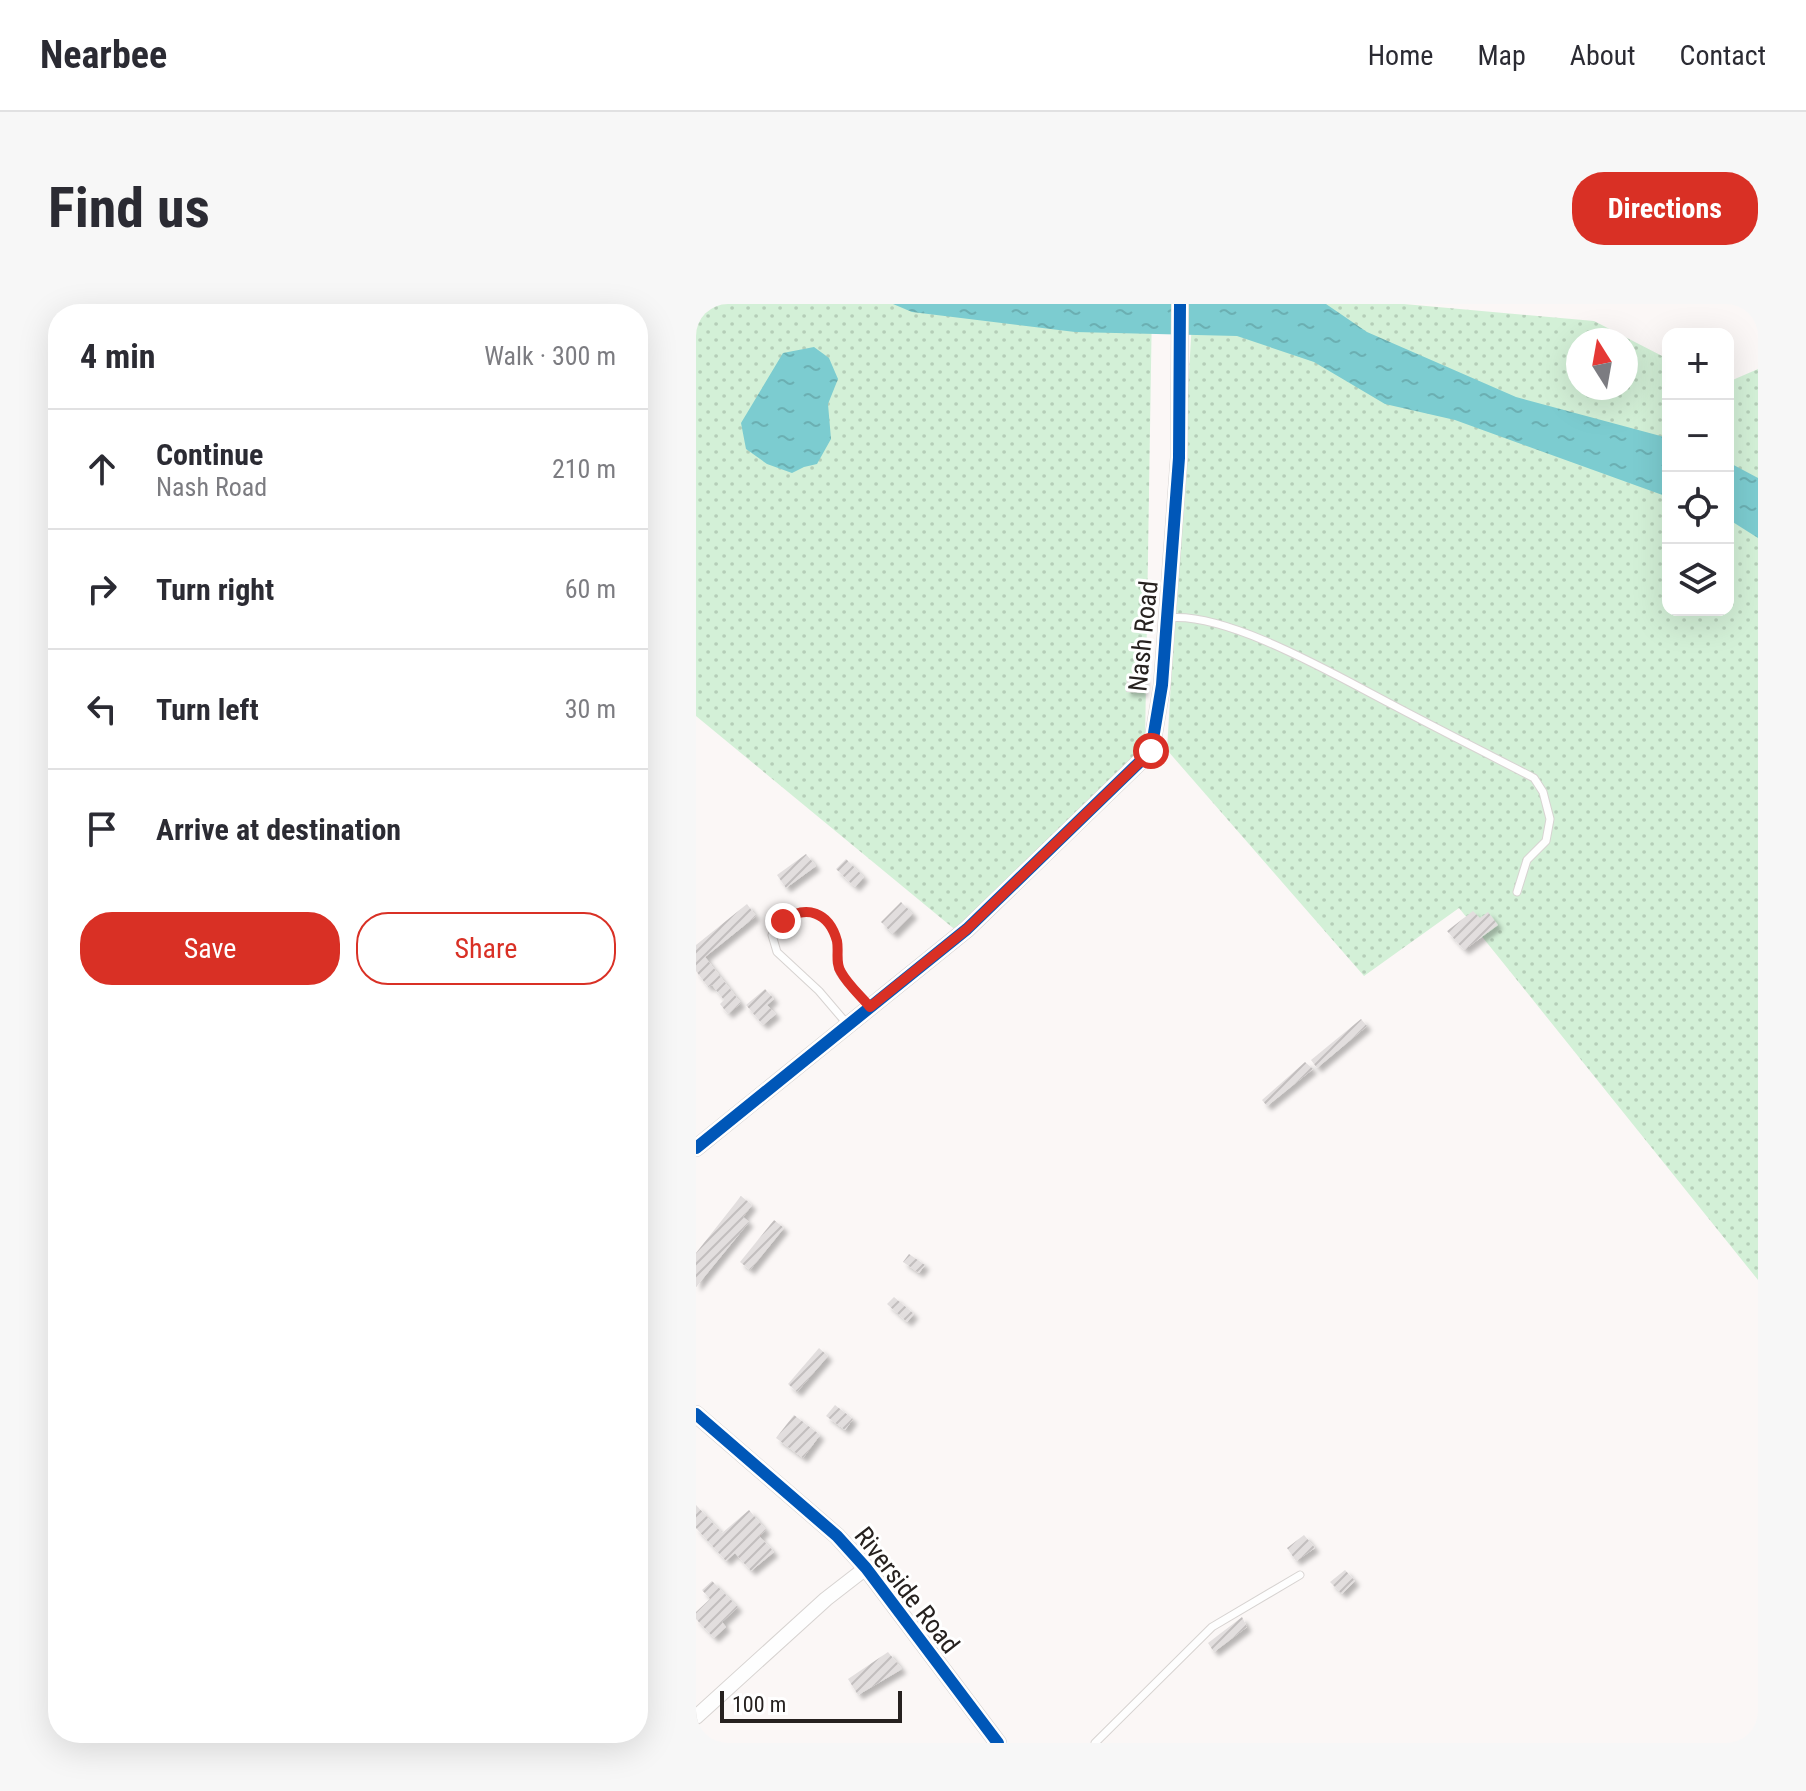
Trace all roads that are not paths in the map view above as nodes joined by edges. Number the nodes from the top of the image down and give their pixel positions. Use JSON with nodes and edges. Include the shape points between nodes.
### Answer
{"nodes":[{"id":1,"x":1180,"y":304,"type":"edge"},
{"id":2,"x":1167,"y":618,"type":"junction"},
{"id":3,"x":1517,"y":892,"type":"dead end"},
{"id":4,"x":870,"y":1007,"type":"junction"},
{"id":5,"x":848,"y":1025,"type":"junction"},
{"id":6,"x":696,"y":1148,"type":"edge"},
{"id":7,"x":696,"y":1414,"type":"edge"},
{"id":8,"x":866,"y":1568,"type":"junction"},
{"id":9,"x":1300,"y":1575,"type":"dead end"},
{"id":10,"x":696,"y":1717,"type":"edge"},
{"id":11,"x":998,"y":1743,"type":"edge"},
{"id":12,"x":1095,"y":1743,"type":"edge"}],
"edges":[{"from":1,"to":2,"type":"street","name":"Nash Road","via":[[1180,437]]},
{"from":2,"to":3,"type":"lane","via":[[1184,616],[1222,625],[1298,656],[1534,778],[1550,819],[1546,841],[1527,860]]},
{"from":2,"to":4,"type":"street","name":"Nash Road","via":[[1151,751],[967,929]]},
{"from":4,"to":5,"type":"street","name":"Nash Road"},
{"from":4,"to":5,"type":"lane","via":[[840,971],[837,940],[825,920],[807,910],[783,921],[772,935],[777,952]]},
{"from":5,"to":6,"type":"street","name":"Nash Road"},
{"from":7,"to":8,"type":"street","name":"Riverside Road","via":[[816,1516]]},
{"from":8,"to":10,"type":"street"},
{"from":8,"to":11,"type":"street","name":"Riverside Road"},
{"from":9,"to":12,"type":"lane","via":[[1212,1627]]}]}
